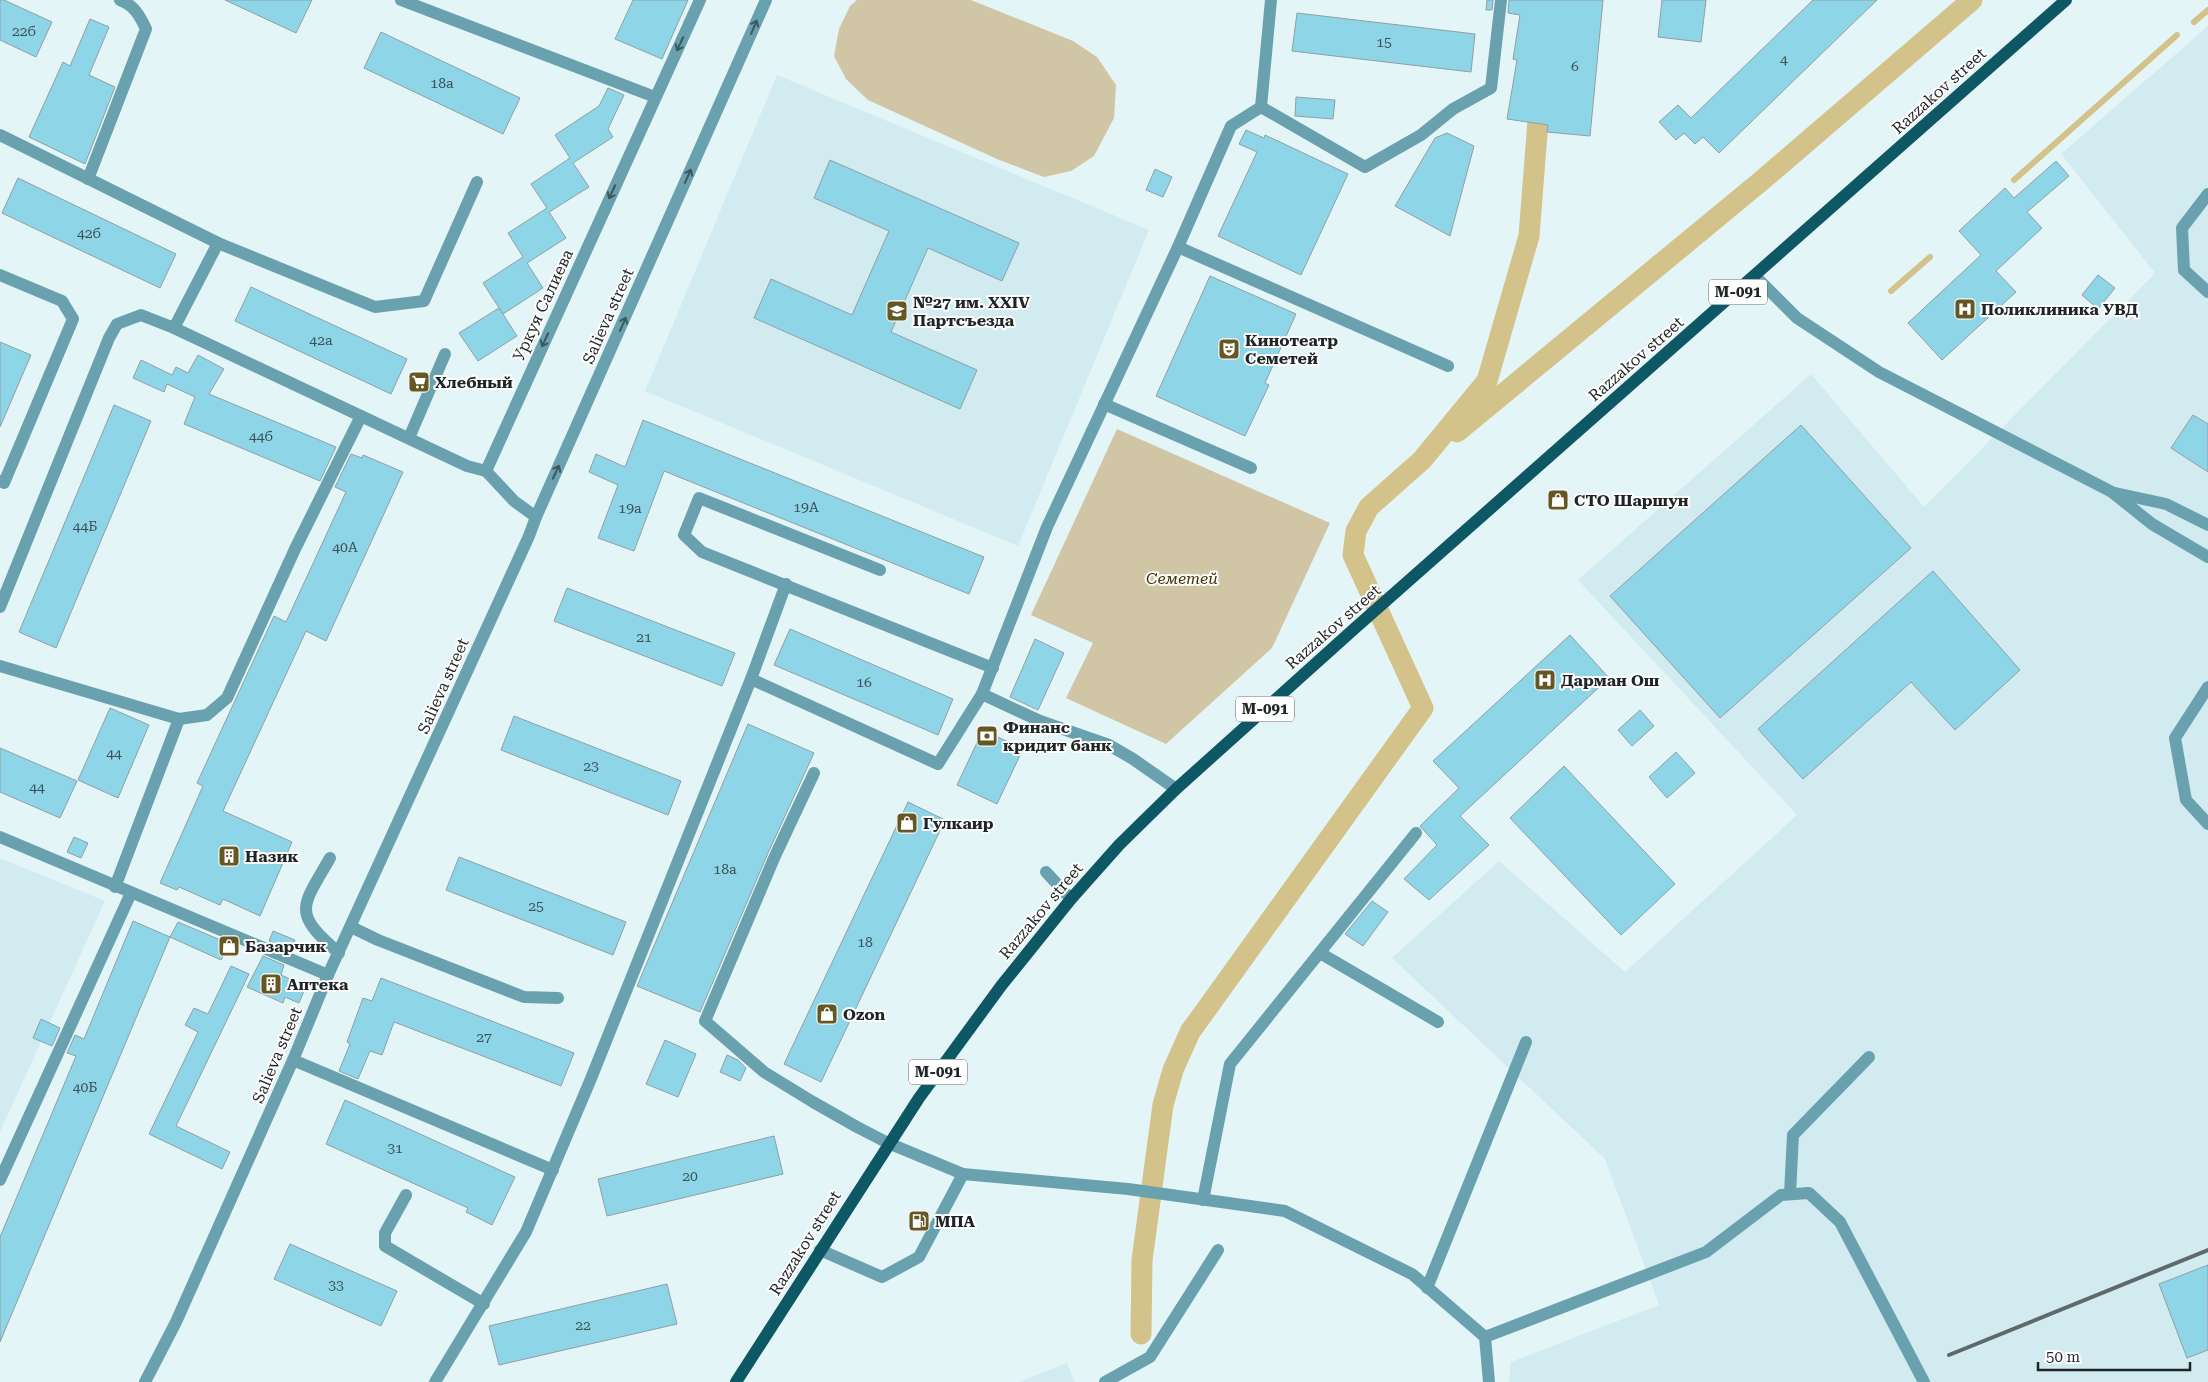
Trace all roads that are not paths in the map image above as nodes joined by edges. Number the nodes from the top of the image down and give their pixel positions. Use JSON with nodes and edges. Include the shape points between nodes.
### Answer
{"nodes":[{"id":1,"x":120,"y":0,"type":"edge"},
{"id":2,"x":401,"y":0,"type":"edge"},
{"id":3,"x":700,"y":0,"type":"edge"},
{"id":4,"x":766,"y":0,"type":"edge"},
{"id":5,"x":1271,"y":0,"type":"edge"},
{"id":6,"x":1501,"y":0,"type":"edge"},
{"id":7,"x":2066,"y":0,"type":"edge"},
{"id":8,"x":656,"y":97,"type":"junction"},
{"id":9,"x":1261,"y":107,"type":"junction"},
{"id":10,"x":0,"y":135,"type":"edge"},
{"id":11,"x":88,"y":179,"type":"junction"},
{"id":12,"x":477,"y":182,"type":"dead end"},
{"id":13,"x":2208,"y":194,"type":"edge"},
{"id":14,"x":218,"y":244,"type":"junction"},
{"id":15,"x":1178,"y":248,"type":"junction"},
{"id":16,"x":0,"y":275,"type":"edge"},
{"id":17,"x":1755,"y":276,"type":"junction"},
{"id":18,"x":2208,"y":292,"type":"edge"},
{"id":19,"x":174,"y":328,"type":"junction"},
{"id":20,"x":445,"y":354,"type":"dead end"},
{"id":21,"x":1448,"y":366,"type":"dead end"},
{"id":22,"x":1104,"y":404,"type":"junction"},
{"id":23,"x":361,"y":416,"type":"junction"},
{"id":24,"x":409,"y":438,"type":"junction"},
{"id":25,"x":1251,"y":468,"type":"dead end"},
{"id":26,"x":486,"y":470,"type":"junction"},
{"id":27,"x":2,"y":482,"type":"edge"},
{"id":28,"x":2112,"y":492,"type":"junction"},
{"id":29,"x":536,"y":517,"type":"junction"},
{"id":30,"x":2208,"y":525,"type":"edge"},
{"id":31,"x":2208,"y":557,"type":"edge"},
{"id":32,"x":880,"y":570,"type":"dead end"},
{"id":33,"x":786,"y":584,"type":"junction"},
{"id":34,"x":0,"y":607,"type":"edge"},
{"id":35,"x":0,"y":666,"type":"edge"},
{"id":36,"x":993,"y":668,"type":"junction"},
{"id":37,"x":751,"y":679,"type":"junction"},
{"id":38,"x":2208,"y":688,"type":"edge"},
{"id":39,"x":982,"y":694,"type":"junction"},
{"id":40,"x":179,"y":719,"type":"junction"},
{"id":41,"x":814,"y":773,"type":"dead end"},
{"id":42,"x":1176,"y":790,"type":"junction"},
{"id":43,"x":2208,"y":824,"type":"edge"},
{"id":44,"x":1416,"y":832,"type":"dead end"},
{"id":45,"x":0,"y":836,"type":"edge"},
{"id":46,"x":330,"y":858,"type":"dead end"},
{"id":47,"x":1046,"y":872,"type":"dead end"},
{"id":48,"x":115,"y":886,"type":"junction"},
{"id":49,"x":131,"y":893,"type":"junction"},
{"id":50,"x":1071,"y":899,"type":"junction"},
{"id":51,"x":351,"y":927,"type":"junction"},
{"id":52,"x":339,"y":953,"type":"junction"},
{"id":53,"x":1320,"y":953,"type":"junction"},
{"id":54,"x":328,"y":975,"type":"junction"},
{"id":55,"x":558,"y":998,"type":"dead end"},
{"id":56,"x":1438,"y":1022,"type":"dead end"},
{"id":57,"x":1526,"y":1042,"type":"dead end"},
{"id":58,"x":1869,"y":1057,"type":"dead end"},
{"id":59,"x":293,"y":1060,"type":"junction"},
{"id":60,"x":888,"y":1142,"type":"junction"},
{"id":61,"x":553,"y":1170,"type":"junction"},
{"id":62,"x":963,"y":1174,"type":"junction"},
{"id":63,"x":0,"y":1180,"type":"edge"},
{"id":64,"x":1790,"y":1194,"type":"junction"},
{"id":65,"x":406,"y":1195,"type":"dead end"},
{"id":66,"x":1203,"y":1200,"type":"junction"},
{"id":67,"x":820,"y":1250,"type":"junction"},
{"id":68,"x":1218,"y":1250,"type":"dead end"},
{"id":69,"x":1427,"y":1288,"type":"junction"},
{"id":70,"x":484,"y":1304,"type":"junction"},
{"id":71,"x":1485,"y":1337,"type":"junction"},
{"id":72,"x":145,"y":1382,"type":"edge"},
{"id":73,"x":435,"y":1382,"type":"edge"},
{"id":74,"x":736,"y":1382,"type":"edge"},
{"id":75,"x":1104,"y":1382,"type":"edge"},
{"id":76,"x":1489,"y":1382,"type":"edge"},
{"id":77,"x":1924,"y":1382,"type":"edge"}],
"edges":[{"from":1,"to":11,"type":"street","via":[[127,2],[139,14],[146,29]]},
{"from":2,"to":8,"type":"street"},
{"from":3,"to":8,"type":"street","name":"Уркуя Салиева","one_way":true},
{"from":29,"to":4,"type":"street","name":"Salieva street","one_way":true},
{"from":5,"to":9,"type":"street"},
{"from":6,"to":9,"type":"street","via":[[1491,88],[1452,109],[1421,135],[1365,167]]},
{"from":7,"to":17,"type":"main road","name":"Razzakov street","number":"М-091"},
{"from":8,"to":26,"type":"street","name":"Уркуя Салиева","one_way":true},
{"from":9,"to":15,"type":"street","via":[[1231,126]]},
{"from":10,"to":11,"type":"street"},
{"from":11,"to":14,"type":"street"},
{"from":12,"to":14,"type":"street","via":[[424,301],[375,307]]},
{"from":13,"to":18,"type":"street","via":[[2182,228],[2184,270]]},
{"from":14,"to":19,"type":"street"},
{"from":15,"to":21,"type":"street"},
{"from":15,"to":22,"type":"street"},
{"from":16,"to":27,"type":"street","via":[[62,302],[73,319]]},
{"from":17,"to":28,"type":"street","via":[[1797,318],[1879,372]]},
{"from":17,"to":42,"type":"main road","name":"Razzakov street","number":"М-091"},
{"from":19,"to":23,"type":"street"},
{"from":19,"to":34,"type":"street","via":[[140,315],[117,324]]},
{"from":20,"to":24,"type":"street"},
{"from":22,"to":25,"type":"street"},
{"from":22,"to":36,"type":"street","via":[[1047,527]]},
{"from":23,"to":24,"type":"street"},
{"from":23,"to":40,"type":"street","via":[[295,549],[227,698],[208,715]]},
{"from":24,"to":26,"type":"street","via":[[467,466]]},
{"from":26,"to":29,"type":"street","via":[[514,501]]},
{"from":28,"to":30,"type":"street","via":[[2166,504]]},
{"from":28,"to":31,"type":"street","via":[[2152,524]]},
{"from":29,"to":51,"type":"street","name":"Salieva street"},
{"from":32,"to":33,"type":"street","via":[[699,498],[684,535],[702,552]]},
{"from":33,"to":36,"type":"street"},
{"from":33,"to":37,"type":"street"},
{"from":35,"to":40,"type":"street"},
{"from":36,"to":39,"type":"street"},
{"from":37,"to":39,"type":"street","via":[[938,764]]},
{"from":37,"to":61,"type":"street"},
{"from":38,"to":43,"type":"street","via":[[2174,738],[2186,800]]},
{"from":39,"to":42,"type":"street","via":[[1040,721],[1109,744]]},
{"from":40,"to":48,"type":"street"},
{"from":41,"to":60,"type":"street","via":[[705,1021],[764,1072]]},
{"from":42,"to":50,"type":"main road","name":"Razzakov street","number":"М-091","via":[[1119,845]]},
{"from":44,"to":53,"type":"street"},
{"from":45,"to":48,"type":"street"},
{"from":46,"to":52,"type":"street","via":[[306,899],[307,918],[316,933]]},
{"from":47,"to":50,"type":"street"},
{"from":48,"to":49,"type":"street"},
{"from":49,"to":54,"type":"street"},
{"from":49,"to":63,"type":"street"},
{"from":50,"to":60,"type":"main road","name":"Razzakov street","number":"М-091","via":[[1001,986]]},
{"from":51,"to":52,"type":"street","name":"Salieva street"},
{"from":51,"to":55,"type":"street","via":[[524,997]]},
{"from":52,"to":54,"type":"street","name":"Salieva street"},
{"from":53,"to":56,"type":"street"},
{"from":53,"to":66,"type":"street","via":[[1230,1064]]},
{"from":54,"to":59,"type":"street","name":"Salieva street"},
{"from":57,"to":69,"type":"street"},
{"from":58,"to":64,"type":"street","via":[[1793,1135]]},
{"from":59,"to":61,"type":"street"},
{"from":59,"to":72,"type":"street","name":"Salieva street","via":[[176,1322]]},
{"from":60,"to":62,"type":"street"},
{"from":60,"to":67,"type":"main road","name":"Razzakov street","number":"М-091"},
{"from":61,"to":70,"type":"street","via":[[526,1232]]},
{"from":62,"to":66,"type":"street","via":[[1128,1189]]},
{"from":62,"to":67,"type":"street","via":[[919,1257],[882,1276]]},
{"from":64,"to":71,"type":"street","via":[[1781,1195],[1706,1252]]},
{"from":64,"to":77,"type":"street","via":[[1810,1193],[1840,1222]]},
{"from":65,"to":70,"type":"street","via":[[386,1233],[385,1246]]},
{"from":66,"to":69,"type":"street","via":[[1285,1212],[1412,1274]]},
{"from":67,"to":74,"type":"main road","name":"Razzakov street","number":"М-091"},
{"from":68,"to":75,"type":"street","via":[[1150,1358]]},
{"from":69,"to":71,"type":"street"},
{"from":70,"to":73,"type":"street"},
{"from":71,"to":76,"type":"street"}]}
